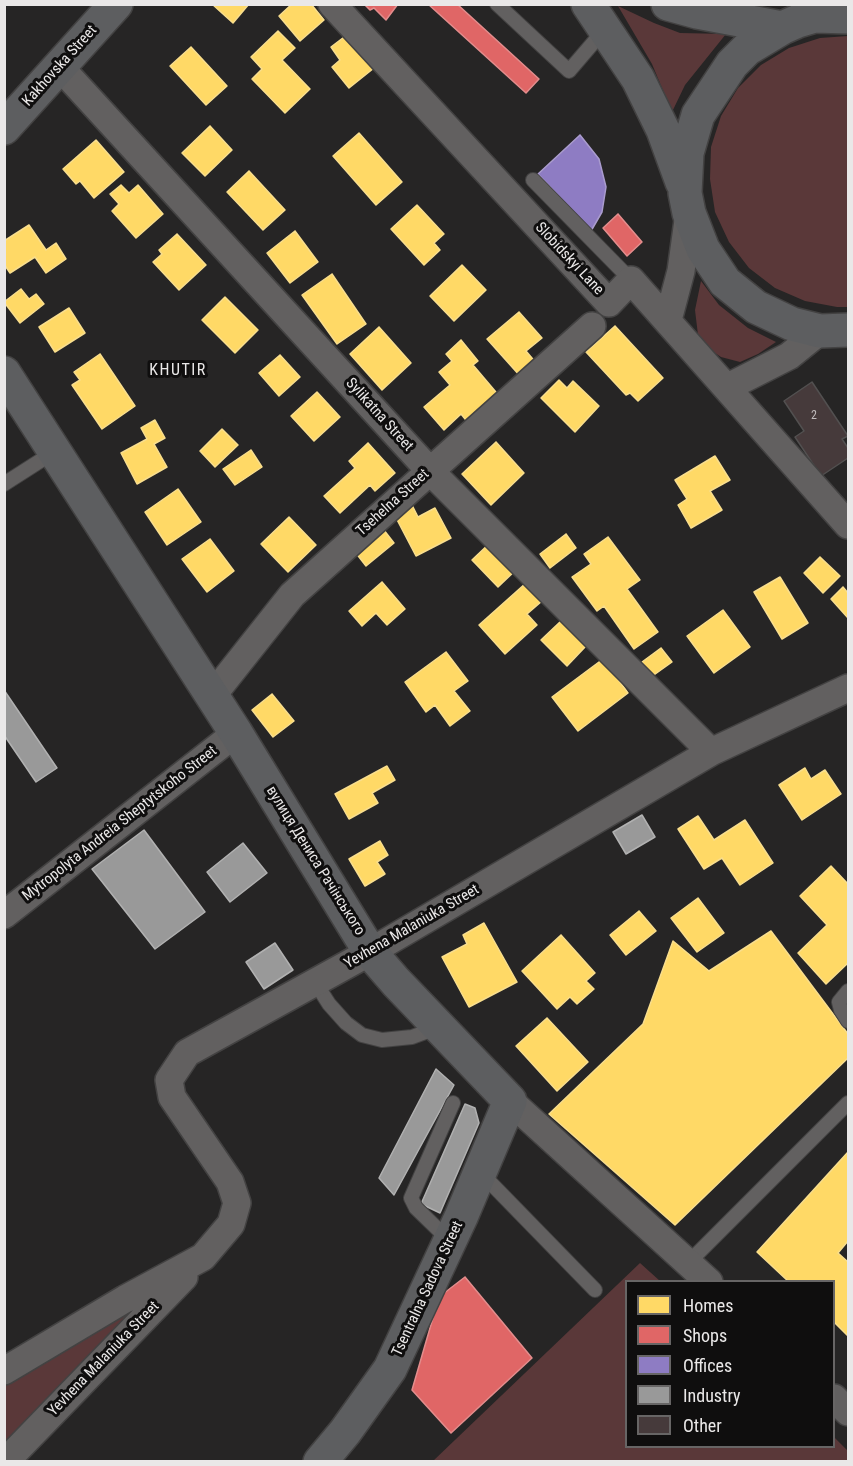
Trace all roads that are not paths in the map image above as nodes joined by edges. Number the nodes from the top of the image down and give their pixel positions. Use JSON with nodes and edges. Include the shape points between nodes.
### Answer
{"nodes":[{"id":1,"x":116,"y":4,"type":"edge"},
{"id":2,"x":332,"y":4,"type":"edge"},
{"id":3,"x":498,"y":4,"type":"edge"},
{"id":4,"x":668,"y":4,"type":"edge"},
{"id":5,"x":827,"y":10,"type":"edge"},
{"id":6,"x":597,"y":16,"type":"edge"},
{"id":7,"x":849,"y":16,"type":"edge"},
{"id":8,"x":782,"y":28,"type":"junction"},
{"id":9,"x":59,"y":66,"type":"junction"},
{"id":10,"x":6,"y":124,"type":"edge"},
{"id":11,"x":533,"y":180,"type":"dead end"},
{"id":12,"x":687,"y":203,"type":"junction"},
{"id":13,"x":631,"y":280,"type":"junction"},
{"id":14,"x":668,"y":320,"type":"junction"},
{"id":15,"x":592,"y":326,"type":"dead end"},
{"id":16,"x":834,"y":330,"type":"edge"},
{"id":17,"x":4,"y":373,"type":"edge"},
{"id":18,"x":728,"y":387,"type":"junction"},
{"id":19,"x":54,"y":452,"type":"junction"},
{"id":20,"x":429,"y":470,"type":"junction"},
{"id":21,"x":4,"y":484,"type":"edge"},
{"id":22,"x":849,"y":525,"type":"edge"},
{"id":23,"x":849,"y":688,"type":"edge"},
{"id":24,"x":212,"y":696,"type":"junction"},
{"id":25,"x":236,"y":733,"type":"junction"},
{"id":26,"x":711,"y":752,"type":"junction"},
{"id":27,"x":4,"y":915,"type":"edge"},
{"id":28,"x":370,"y":951,"type":"junction"},
{"id":29,"x":315,"y":982,"type":"junction"},
{"id":30,"x":849,"y":991,"type":"edge"},
{"id":31,"x":849,"y":1021,"type":"edge"},
{"id":32,"x":440,"y":1027,"type":"junction"},
{"id":33,"x":510,"y":1101,"type":"junction"},
{"id":34,"x":453,"y":1103,"type":"dead end"},
{"id":35,"x":849,"y":1103,"type":"edge"},
{"id":36,"x":480,"y":1172,"type":"junction"},
{"id":37,"x":450,"y":1241,"type":"junction"},
{"id":38,"x":203,"y":1257,"type":"junction"},
{"id":39,"x":689,"y":1262,"type":"junction"},
{"id":40,"x":708,"y":1280,"type":"edge"},
{"id":41,"x":595,"y":1290,"type":"dead end"},
{"id":42,"x":4,"y":1371,"type":"edge"},
{"id":43,"x":835,"y":1399,"type":"edge"},
{"id":44,"x":849,"y":1412,"type":"edge"},
{"id":45,"x":5,"y":1461,"type":"edge"},
{"id":46,"x":320,"y":1461,"type":"edge"}],
"edges":[{"from":1,"to":9,"type":"main road","name":"Kakhovska Street"},
{"from":2,"to":13,"type":"street","name":"Slobidskyi Lane","via":[[609,303]]},
{"from":3,"to":6,"type":"lane","via":[[568,71]]},
{"from":4,"to":8,"type":"main road"},
{"from":5,"to":7,"type":"main road"},
{"from":5,"to":8,"type":"main road"},
{"from":6,"to":12,"type":"main road","via":[[638,79],[663,130]]},
{"from":8,"to":12,"type":"main road","via":[[747,49],[732,64],[698,115],[687,153]]},
{"from":9,"to":10,"type":"main road","name":"Kakhovska Street"},
{"from":9,"to":20,"type":"street","name":"Sylikatna Street"},
{"from":11,"to":13,"type":"lane"},
{"from":12,"to":14,"type":"street","via":[[681,271]]},
{"from":12,"to":16,"type":"main road","via":[[702,249],[725,282],[756,307],[792,324]]},
{"from":13,"to":14,"type":"street"},
{"from":14,"to":18,"type":"street"},
{"from":15,"to":20,"type":"street","name":"Tsehelna Street"},
{"from":16,"to":18,"type":"street"},
{"from":17,"to":19,"type":"main road","name":"вулиця Дениса Рачінського"},
{"from":18,"to":22,"type":"street"},
{"from":19,"to":21,"type":"lane"},
{"from":19,"to":24,"type":"main road","name":"вулиця Дениса Рачінського"},
{"from":20,"to":24,"type":"street","name":"Tsehelna Street","via":[[292,595]]},
{"from":20,"to":26,"type":"street","name":"Sylikatna Street"},
{"from":23,"to":26,"type":"street","name":"Yevhena Malaniuka Street"},
{"from":24,"to":25,"type":"main road","name":"вулиця Дениса Рачінського"},
{"from":25,"to":27,"type":"street","name":"Mytropolyta Andreia Sheptytskoho Street"},
{"from":25,"to":28,"type":"main road","name":"вулиця Дениса Рачінського"},
{"from":26,"to":28,"type":"street","name":"Yevhena Malaniuka Street"},
{"from":28,"to":29,"type":"street","name":"Yevhena Malaniuka Street"},
{"from":28,"to":32,"type":"main road","name":"вулиця Дениса Рачінського"},
{"from":29,"to":32,"type":"lane","via":[[329,1004],[362,1035],[382,1041],[412,1037]]},
{"from":29,"to":38,"type":"street","name":"Yevhena Malaniuka Street","via":[[187,1053],[169,1080],[172,1097],[230,1182],[237,1203],[231,1224]]},
{"from":30,"to":31,"type":"lane","via":[[839,1002]]},
{"from":32,"to":33,"type":"main road","name":"вулиця Дениса Рачінського"},
{"from":33,"to":36,"type":"main road","name":"Tsentralna Sadova Street"},
{"from":33,"to":39,"type":"street","name":"вулиця Дениса Рачінського"},
{"from":34,"to":37,"type":"lane","via":[[411,1198],[416,1208]]},
{"from":35,"to":39,"type":"lane"},
{"from":36,"to":37,"type":"main road","name":"Tsentralna Sadova Street"},
{"from":36,"to":41,"type":"lane"},
{"from":37,"to":46,"type":"main road","name":"Tsentralna Sadova Street","via":[[390,1369]]},
{"from":38,"to":42,"type":"street","name":"Yevhena Malaniuka Street"},
{"from":38,"to":45,"type":"street","name":"Yevhena Malaniuka Street"},
{"from":39,"to":40,"type":"street","name":"вулиця Дениса Рачінського"},
{"from":43,"to":44,"type":"street"}]}
